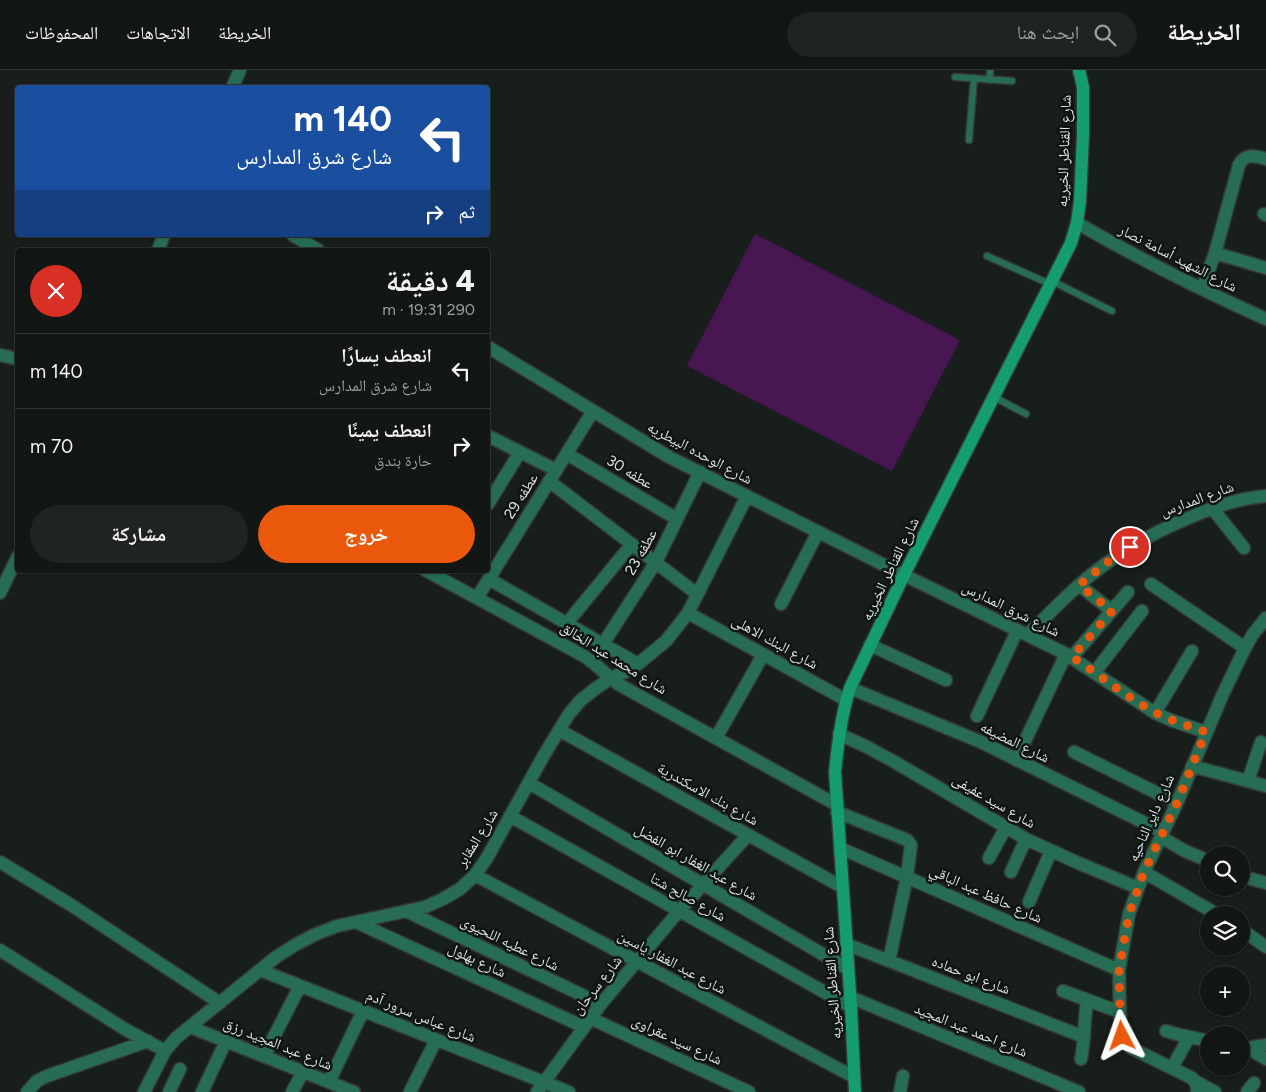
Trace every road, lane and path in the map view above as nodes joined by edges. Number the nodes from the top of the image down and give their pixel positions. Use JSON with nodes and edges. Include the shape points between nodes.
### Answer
{"nodes":[{"id":1,"x":240,"y":70,"type":"edge"},
{"id":2,"x":990,"y":70,"type":"edge"},
{"id":3,"x":1079,"y":70,"type":"edge"},
{"id":4,"x":1090,"y":70,"type":"edge"},
{"id":5,"x":955,"y":77,"type":"dead end"},
{"id":6,"x":974,"y":78,"type":"junction"},
{"id":7,"x":990,"y":80,"type":"junction"},
{"id":8,"x":1012,"y":81,"type":"dead end"},
{"id":9,"x":233,"y":85,"type":"edge"},
{"id":10,"x":1083,"y":87,"type":"junction"},
{"id":11,"x":969,"y":140,"type":"dead end"},
{"id":12,"x":1266,"y":159,"type":"edge"},
{"id":13,"x":1077,"y":222,"type":"junction"},
{"id":14,"x":295,"y":237,"type":"edge"},
{"id":15,"x":315,"y":248,"type":"edge"},
{"id":16,"x":1215,"y":253,"type":"junction"},
{"id":17,"x":988,"y":256,"type":"dead end"},
{"id":18,"x":1266,"y":268,"type":"edge"},
{"id":19,"x":1051,"y":283,"type":"junction"},
{"id":20,"x":1202,"y":289,"type":"junction"},
{"id":21,"x":1112,"y":311,"type":"dead end"},
{"id":22,"x":1266,"y":319,"type":"edge"},
{"id":23,"x":490,"y":348,"type":"edge"},
{"id":24,"x":0,"y":354,"type":"edge"},
{"id":25,"x":15,"y":358,"type":"edge"},
{"id":26,"x":994,"y":397,"type":"junction"},
{"id":27,"x":593,"y":411,"type":"junction"},
{"id":28,"x":1026,"y":414,"type":"dead end"},
{"id":29,"x":490,"y":437,"type":"edge"},
{"id":30,"x":520,"y":452,"type":"junction"},
{"id":31,"x":567,"y":454,"type":"junction"},
{"id":32,"x":700,"y":472,"type":"junction"},
{"id":33,"x":553,"y":476,"type":"junction"},
{"id":34,"x":747,"y":496,"type":"junction"},
{"id":35,"x":1266,"y":496,"type":"edge"},
{"id":36,"x":490,"y":501,"type":"edge"},
{"id":37,"x":1212,"y":508,"type":"junction"},
{"id":38,"x":677,"y":519,"type":"junction"},
{"id":39,"x":818,"y":532,"type":"junction"},
{"id":40,"x":632,"y":544,"type":"junction"},
{"id":41,"x":1244,"y":548,"type":"dead end"},
{"id":42,"x":490,"y":556,"type":"edge"},
{"id":43,"x":15,"y":562,"type":"edge"},
{"id":44,"x":499,"y":562,"type":"junction"},
{"id":45,"x":656,"y":562,"type":"junction"},
{"id":46,"x":431,"y":573,"type":"edge"},
{"id":47,"x":904,"y":575,"type":"junction"},
{"id":48,"x":489,"y":579,"type":"junction"},
{"id":49,"x":1152,"y":584,"type":"dead end"},
{"id":50,"x":1079,"y":585,"type":"junction"},
{"id":51,"x":1128,"y":592,"type":"dead end"},
{"id":52,"x":0,"y":593,"type":"edge"},
{"id":53,"x":697,"y":594,"type":"junction"},
{"id":54,"x":477,"y":598,"type":"junction"},
{"id":55,"x":781,"y":604,"type":"dead end"},
{"id":56,"x":1112,"y":611,"type":"junction"},
{"id":57,"x":1142,"y":611,"type":"dead end"},
{"id":58,"x":688,"y":613,"type":"junction"},
{"id":59,"x":1266,"y":618,"type":"edge"},
{"id":60,"x":567,"y":624,"type":"junction"},
{"id":61,"x":1022,"y":633,"type":"junction"},
{"id":62,"x":1253,"y":634,"type":"junction"},
{"id":63,"x":1266,"y":638,"type":"edge"},
{"id":64,"x":603,"y":644,"type":"junction"},
{"id":65,"x":870,"y":646,"type":"junction"},
{"id":66,"x":1245,"y":648,"type":"junction"},
{"id":67,"x":1192,"y":651,"type":"dead end"},
{"id":68,"x":764,"y":655,"type":"junction"},
{"id":69,"x":1069,"y":656,"type":"junction"},
{"id":70,"x":638,"y":664,"type":"junction"},
{"id":71,"x":1095,"y":672,"type":"junction"},
{"id":72,"x":611,"y":678,"type":"junction"},
{"id":73,"x":946,"y":680,"type":"dead end"},
{"id":74,"x":848,"y":694,"type":"junction"},
{"id":75,"x":1156,"y":713,"type":"junction"},
{"id":76,"x":977,"y":716,"type":"dead end"},
{"id":77,"x":559,"y":730,"type":"junction"},
{"id":78,"x":1206,"y":732,"type":"junction"},
{"id":79,"x":839,"y":734,"type":"junction"},
{"id":80,"x":716,"y":738,"type":"junction"},
{"id":81,"x":1261,"y":742,"type":"dead end"},
{"id":82,"x":1074,"y":752,"type":"dead end"},
{"id":83,"x":1016,"y":760,"type":"junction"},
{"id":84,"x":1192,"y":766,"type":"junction"},
{"id":85,"x":1248,"y":781,"type":"junction"},
{"id":86,"x":528,"y":783,"type":"junction"},
{"id":87,"x":1266,"y":786,"type":"edge"},
{"id":88,"x":1177,"y":803,"type":"junction"},
{"id":89,"x":837,"y":808,"type":"junction"},
{"id":90,"x":510,"y":816,"type":"junction"},
{"id":91,"x":1006,"y":827,"type":"junction"},
{"id":92,"x":748,"y":835,"type":"junction"},
{"id":93,"x":1162,"y":835,"type":"junction"},
{"id":94,"x":1026,"y":839,"type":"junction"},
{"id":95,"x":840,"y":848,"type":"junction"},
{"id":96,"x":1051,"y":851,"type":"junction"},
{"id":97,"x":1200,"y":857,"type":"edge"},
{"id":98,"x":989,"y":858,"type":"dead end"},
{"id":99,"x":0,"y":862,"type":"edge"},
{"id":100,"x":1011,"y":872,"type":"dead end"},
{"id":101,"x":1144,"y":872,"type":"junction"},
{"id":102,"x":475,"y":876,"type":"junction"},
{"id":103,"x":907,"y":876,"type":"junction"},
{"id":104,"x":1250,"y":879,"type":"edge"},
{"id":105,"x":1266,"y":883,"type":"edge"},
{"id":106,"x":703,"y":885,"type":"junction"},
{"id":107,"x":842,"y":888,"type":"junction"},
{"id":108,"x":1138,"y":888,"type":"junction"},
{"id":109,"x":1030,"y":902,"type":"dead end"},
{"id":110,"x":1203,"y":906,"type":"edge"},
{"id":111,"x":406,"y":911,"type":"junction"},
{"id":112,"x":679,"y":911,"type":"junction"},
{"id":113,"x":356,"y":922,"type":"junction"},
{"id":114,"x":1250,"y":935,"type":"edge"},
{"id":115,"x":846,"y":944,"type":"junction"},
{"id":116,"x":1266,"y":947,"type":"edge"},
{"id":117,"x":0,"y":950,"type":"edge"},
{"id":118,"x":889,"y":961,"type":"junction"},
{"id":119,"x":636,"y":962,"type":"junction"},
{"id":120,"x":848,"y":969,"type":"junction"},
{"id":121,"x":260,"y":970,"type":"junction"},
{"id":122,"x":1119,"y":970,"type":"junction"},
{"id":123,"x":300,"y":986,"type":"junction"},
{"id":124,"x":1063,"y":992,"type":"dead end"},
{"id":125,"x":1087,"y":1000,"type":"junction"},
{"id":126,"x":850,"y":1002,"type":"junction"},
{"id":127,"x":220,"y":1003,"type":"junction"},
{"id":128,"x":601,"y":1004,"type":"junction"},
{"id":129,"x":363,"y":1011,"type":"junction"},
{"id":130,"x":1120,"y":1012,"type":"junction"},
{"id":131,"x":587,"y":1023,"type":"junction"},
{"id":132,"x":190,"y":1027,"type":"junction"},
{"id":133,"x":1166,"y":1031,"type":"dead end"},
{"id":134,"x":1084,"y":1037,"type":"junction"},
{"id":135,"x":1189,"y":1037,"type":"junction"},
{"id":136,"x":1200,"y":1039,"type":"edge"},
{"id":137,"x":436,"y":1040,"type":"junction"},
{"id":138,"x":148,"y":1041,"type":"junction"},
{"id":139,"x":226,"y":1041,"type":"junction"},
{"id":140,"x":1266,"y":1045,"type":"edge"},
{"id":141,"x":1250,"y":1047,"type":"edge"},
{"id":142,"x":1250,"y":1050,"type":"edge"},
{"id":143,"x":165,"y":1051,"type":"junction"},
{"id":144,"x":264,"y":1056,"type":"junction"},
{"id":145,"x":1266,"y":1059,"type":"edge"},
{"id":146,"x":1081,"y":1060,"type":"dead end"},
{"id":147,"x":1172,"y":1068,"type":"junction"},
{"id":148,"x":180,"y":1069,"type":"dead end"},
{"id":149,"x":303,"y":1072,"type":"junction"},
{"id":150,"x":903,"y":1076,"type":"dead end"},
{"id":151,"x":854,"y":1077,"type":"junction"},
{"id":152,"x":329,"y":1082,"type":"junction"},
{"id":153,"x":540,"y":1087,"type":"edge"},
{"id":154,"x":1196,"y":1087,"type":"edge"},
{"id":155,"x":27,"y":1092,"type":"edge"},
{"id":156,"x":144,"y":1092,"type":"edge"},
{"id":157,"x":169,"y":1092,"type":"edge"},
{"id":158,"x":202,"y":1092,"type":"edge"},
{"id":159,"x":292,"y":1092,"type":"edge"},
{"id":160,"x":354,"y":1092,"type":"edge"},
{"id":161,"x":410,"y":1092,"type":"edge"},
{"id":162,"x":569,"y":1092,"type":"edge"},
{"id":163,"x":749,"y":1092,"type":"edge"},
{"id":164,"x":855,"y":1092,"type":"edge"},
{"id":165,"x":900,"y":1092,"type":"edge"},
{"id":166,"x":1079,"y":1092,"type":"edge"},
{"id":167,"x":1215,"y":1092,"type":"edge"}],
"edges":[{"from":1,"to":9,"type":"street"},
{"from":2,"to":7,"type":"lane"},
{"from":3,"to":10,"type":"main road","name":"شارع القناطر الخيريه"},
{"from":4,"to":10,"type":"main road","name":"شارع القناطر الخيريه"},
{"from":5,"to":6,"type":"lane"},
{"from":6,"to":7,"type":"lane"},
{"from":6,"to":11,"type":"lane"},
{"from":7,"to":8,"type":"lane"},
{"from":10,"to":13,"type":"main road","name":"شارع القناطر الخيريه"},
{"from":12,"to":16,"type":"street","via":[[1251,155],[1241,160]]},
{"from":13,"to":19,"type":"main road","name":"شارع القناطر الخيريه","via":[[1071,243]]},
{"from":13,"to":20,"type":"street","name":"شارع الشهيد أسامة نصار"},
{"from":14,"to":15,"type":"street"},
{"from":16,"to":18,"type":"street"},
{"from":16,"to":20,"type":"street"},
{"from":17,"to":19,"type":"lane"},
{"from":19,"to":21,"type":"lane"},
{"from":19,"to":26,"type":"main road","name":"شارع القناطر الخيريه"},
{"from":20,"to":22,"type":"street","name":"شارع الشهيد أسامة نصار"},
{"from":23,"to":27,"type":"street","name":"شارع الوحده البيطريه"},
{"from":24,"to":25,"type":"street"},
{"from":26,"to":28,"type":"lane"},
{"from":26,"to":47,"type":"main road","name":"شارع القناطر الخيريه"},
{"from":27,"to":31,"type":"street","name":"عطفه 29"},
{"from":27,"to":32,"type":"street","name":"شارع الوحده البيطريه"},
{"from":29,"to":30,"type":"street"},
{"from":30,"to":33,"type":"street"},
{"from":30,"to":36,"type":"street"},
{"from":31,"to":33,"type":"street","name":"عطفه 29"},
{"from":31,"to":38,"type":"street","name":"عطفه 30"},
{"from":32,"to":34,"type":"street","name":"شارع الوحده البيطريه"},
{"from":32,"to":38,"type":"street","name":"عطفه 23"},
{"from":33,"to":40,"type":"street"},
{"from":33,"to":44,"type":"street","name":"عطفه 29"},
{"from":34,"to":39,"type":"street","name":"شارع الوحده البيطريه"},
{"from":34,"to":53,"type":"street","name":"شارع المقابر"},
{"from":35,"to":37,"type":"street","name":"شارع المدارس"},
{"from":37,"to":41,"type":"street"},
{"from":37,"to":50,"type":"street","name":"شارع المدارس","via":[[1153,533],[1118,554]]},
{"from":38,"to":45,"type":"street","name":"عطفه 23"},
{"from":39,"to":47,"type":"street","name":"شارع الوحده البيطريه"},
{"from":39,"to":55,"type":"street"},
{"from":40,"to":45,"type":"street"},
{"from":40,"to":60,"type":"street"},
{"from":42,"to":44,"type":"street"},
{"from":43,"to":52,"type":"street"},
{"from":44,"to":48,"type":"street","name":"عطفه 29"},
{"from":45,"to":53,"type":"street"},
{"from":45,"to":64,"type":"street","name":"عطفه 23"},
{"from":46,"to":54,"type":"street","name":"شارع محمد عبد الخالق"},
{"from":47,"to":61,"type":"street","name":"شارع شرق المدارس"},
{"from":47,"to":65,"type":"main road","name":"شارع القناطر الخيريه"},
{"from":48,"to":54,"type":"street","name":"عطفه 29"},
{"from":48,"to":60,"type":"street"},
{"from":49,"to":66,"type":"street"},
{"from":50,"to":56,"type":"street"},
{"from":50,"to":61,"type":"street","name":"شارع المدارس"},
{"from":51,"to":56,"type":"street"},
{"from":53,"to":58,"type":"street","name":"شارع المقابر"},
{"from":54,"to":72,"type":"street","name":"شارع محمد عبد الخالق","via":[[582,655]]},
{"from":56,"to":69,"type":"street"},
{"from":57,"to":71,"type":"street"},
{"from":58,"to":68,"type":"street","name":"شارع البنك الاهلى"},
{"from":58,"to":70,"type":"street","name":"شارع المقابر","via":[[666,641]]},
{"from":59,"to":62,"type":"street","name":"شارع داير الناحيه"},
{"from":60,"to":64,"type":"street"},
{"from":61,"to":69,"type":"street","name":"شارع شرق المدارس"},
{"from":61,"to":76,"type":"street"},
{"from":62,"to":63,"type":"street"},
{"from":62,"to":66,"type":"street","name":"شارع داير الناحيه"},
{"from":64,"to":70,"type":"street"},
{"from":65,"to":73,"type":"street"},
{"from":65,"to":74,"type":"main road","name":"شارع القناطر الخيريه"},
{"from":66,"to":78,"type":"street","name":"شارع داير الناحيه"},
{"from":67,"to":75,"type":"street"},
{"from":68,"to":74,"type":"street","name":"شارع البنك الاهلى"},
{"from":68,"to":80,"type":"street"},
{"from":69,"to":71,"type":"street","name":"شارع شرق المدارس"},
{"from":69,"to":83,"type":"street"},
{"from":70,"to":72,"type":"street","name":"شارع المقابر"},
{"from":71,"to":75,"type":"street","name":"شارع شرق المدارس"},
{"from":72,"to":77,"type":"street","name":"شارع المقابر","via":[[581,700]]},
{"from":72,"to":80,"type":"street","name":"شارع محمد عبد الخالق"},
{"from":74,"to":79,"type":"main road","name":"شارع القناطر الخيريه"},
{"from":74,"to":83,"type":"street","name":"شارع المضيفه","via":[[981,742]]},
{"from":75,"to":78,"type":"street","name":"شارع شرق المدارس"},
{"from":77,"to":86,"type":"street","name":"شارع المقابر"},
{"from":77,"to":92,"type":"street","name":"شارع بنك الاسكندرية"},
{"from":78,"to":84,"type":"street","name":"شارع داير الناحيه"},
{"from":79,"to":89,"type":"main road","name":"شارع القناطر الخيريه","via":[[835,772]]},
{"from":79,"to":91,"type":"street","name":"شارع سيد عفيفى","via":[[894,761]]},
{"from":80,"to":89,"type":"street","name":"شارع محمد عبد الخالق"},
{"from":81,"to":85,"type":"street"},
{"from":82,"to":88,"type":"street"},
{"from":83,"to":93,"type":"street","name":"شارع المضيفه"},
{"from":84,"to":85,"type":"street"},
{"from":84,"to":88,"type":"street","name":"شارع داير الناحيه"},
{"from":85,"to":87,"type":"street"},
{"from":86,"to":90,"type":"street","name":"شارع المقابر"},
{"from":86,"to":106,"type":"street","name":"شارع عبد الغفار ابو الفضل"},
{"from":88,"to":93,"type":"street","name":"شارع داير الناحيه"},
{"from":89,"to":95,"type":"main road","name":"شارع القناطر الخيريه"},
{"from":89,"to":103,"type":"street","name":"شارع محمد عبد الخالق","via":[[907,840],[911,848]]},
{"from":90,"to":102,"type":"street","name":"شارع المقابر"},
{"from":90,"to":112,"type":"street","name":"شارع صالح شتا"},
{"from":91,"to":94,"type":"street","name":"شارع سيد عفيفى"},
{"from":91,"to":98,"type":"street"},
{"from":92,"to":106,"type":"street","name":"شارع سرحان"},
{"from":92,"to":107,"type":"street","name":"شارع بنك الاسكندرية"},
{"from":93,"to":97,"type":"street","name":"شارع المضيفه"},
{"from":93,"to":101,"type":"street","name":"شارع داير الناحيه"},
{"from":94,"to":96,"type":"street","name":"شارع سيد عفيفى"},
{"from":94,"to":100,"type":"street"},
{"from":95,"to":103,"type":"street","name":"شارع حافظ عبد الباقي"},
{"from":95,"to":107,"type":"main road","name":"شارع القناطر الخيريه"},
{"from":96,"to":108,"type":"street","name":"شارع سيد عفيفى"},
{"from":96,"to":109,"type":"street"},
{"from":99,"to":127,"type":"street"},
{"from":101,"to":108,"type":"street","name":"شارع داير الناحيه"},
{"from":101,"to":110,"type":"street"},
{"from":102,"to":111,"type":"street","name":"شارع المقابر","via":[[443,900]]},
{"from":102,"to":119,"type":"street","name":"شارع عبد الغفار ياسين"},
{"from":103,"to":118,"type":"street","name":"شارع محمد عبد الخالق"},
{"from":103,"to":122,"type":"street","name":"شارع حافظ عبد الباقي"},
{"from":104,"to":105,"type":"street"},
{"from":106,"to":112,"type":"street","name":"شارع سرحان"},
{"from":106,"to":120,"type":"street","name":"شارع عبد الغفار ابو الفضل"},
{"from":107,"to":115,"type":"main road","name":"شارع القناطر الخيريه"},
{"from":108,"to":122,"type":"street","name":"شارع داير الناحيه","via":[[1129,914]]},
{"from":111,"to":113,"type":"street","name":"شارع المقابر"},
{"from":111,"to":128,"type":"street","name":"شارع عطيه اللحيوى"},
{"from":112,"to":119,"type":"street","name":"شارع سرحان"},
{"from":112,"to":126,"type":"street","name":"شارع صالح شتا"},
{"from":113,"to":121,"type":"street","name":"شارع المقابر","via":[[302,941]]},
{"from":113,"to":131,"type":"street","name":"شارع بهلول"},
{"from":114,"to":116,"type":"street"},
{"from":115,"to":118,"type":"street","name":"شارع ابو حماده"},
{"from":115,"to":120,"type":"main road","name":"شارع القناطر الخيريه"},
{"from":117,"to":138,"type":"street","via":[[135,1036]]},
{"from":118,"to":134,"type":"street","name":"شارع ابو حماده"},
{"from":119,"to":128,"type":"street","name":"شارع سرحان"},
{"from":119,"to":151,"type":"street","name":"شارع عبد الغفار ياسين"},
{"from":120,"to":126,"type":"main road","name":"شارع القناطر الخيريه"},
{"from":121,"to":123,"type":"street","name":"شارع عباس سرور آدم"},
{"from":121,"to":127,"type":"street","name":"شارع المقابر"},
{"from":122,"to":130,"type":"street","name":"شارع داير الناحيه"},
{"from":123,"to":129,"type":"street","name":"شارع عباس سرور آدم"},
{"from":123,"to":144,"type":"street"},
{"from":124,"to":125,"type":"street"},
{"from":125,"to":130,"type":"street"},
{"from":125,"to":134,"type":"street"},
{"from":126,"to":151,"type":"main road","name":"شارع القناطر الخيريه"},
{"from":126,"to":166,"type":"street","name":"شارع احمد عبد المجيد"},
{"from":127,"to":132,"type":"street","name":"شارع المقابر"},
{"from":128,"to":131,"type":"street","name":"شارع سرحان"},
{"from":129,"to":137,"type":"street","name":"شارع عباس سرور آدم"},
{"from":129,"to":152,"type":"street"},
{"from":130,"to":147,"type":"street","name":"شارع داير الناحيه","via":[[1122,1036],[1127,1045]]},
{"from":131,"to":153,"type":"street","name":"شارع سرحان"},
{"from":131,"to":163,"type":"street","name":"شارع سيد عقراوى"},
{"from":132,"to":139,"type":"street","name":"شارع عبد المجيد رزق"},
{"from":132,"to":143,"type":"street","name":"شارع المقابر"},
{"from":133,"to":135,"type":"street"},
{"from":134,"to":146,"type":"street"},
{"from":135,"to":136,"type":"street"},
{"from":135,"to":147,"type":"street"},
{"from":137,"to":153,"type":"street","name":"شارع عباس سرور آدم"},
{"from":137,"to":161,"type":"street"},
{"from":138,"to":143,"type":"street"},
{"from":138,"to":155,"type":"street","via":[[47,1076]]},
{"from":139,"to":144,"type":"street","name":"شارع عبد المجيد رزق"},
{"from":139,"to":158,"type":"street"},
{"from":140,"to":141,"type":"street"},
{"from":142,"to":145,"type":"street"},
{"from":143,"to":156,"type":"street","name":"شارع المقابر"},
{"from":144,"to":149,"type":"street","name":"شارع عبد المجيد رزق"},
{"from":147,"to":154,"type":"street","name":"شارع داير الناحيه","via":[[1192,1078]]},
{"from":148,"to":157,"type":"street"},
{"from":149,"to":152,"type":"street","name":"شارع عبد المجيد رزق"},
{"from":149,"to":159,"type":"street"},
{"from":150,"to":165,"type":"street"},
{"from":151,"to":164,"type":"main road","name":"شارع القناطر الخيريه"},
{"from":152,"to":160,"type":"street","name":"شارع عبد المجيد رزق"},
{"from":153,"to":162,"type":"street","name":"شارع عباس سرور آدم"},
{"from":154,"to":167,"type":"street","name":"شارع داير الناحيه"}]}
